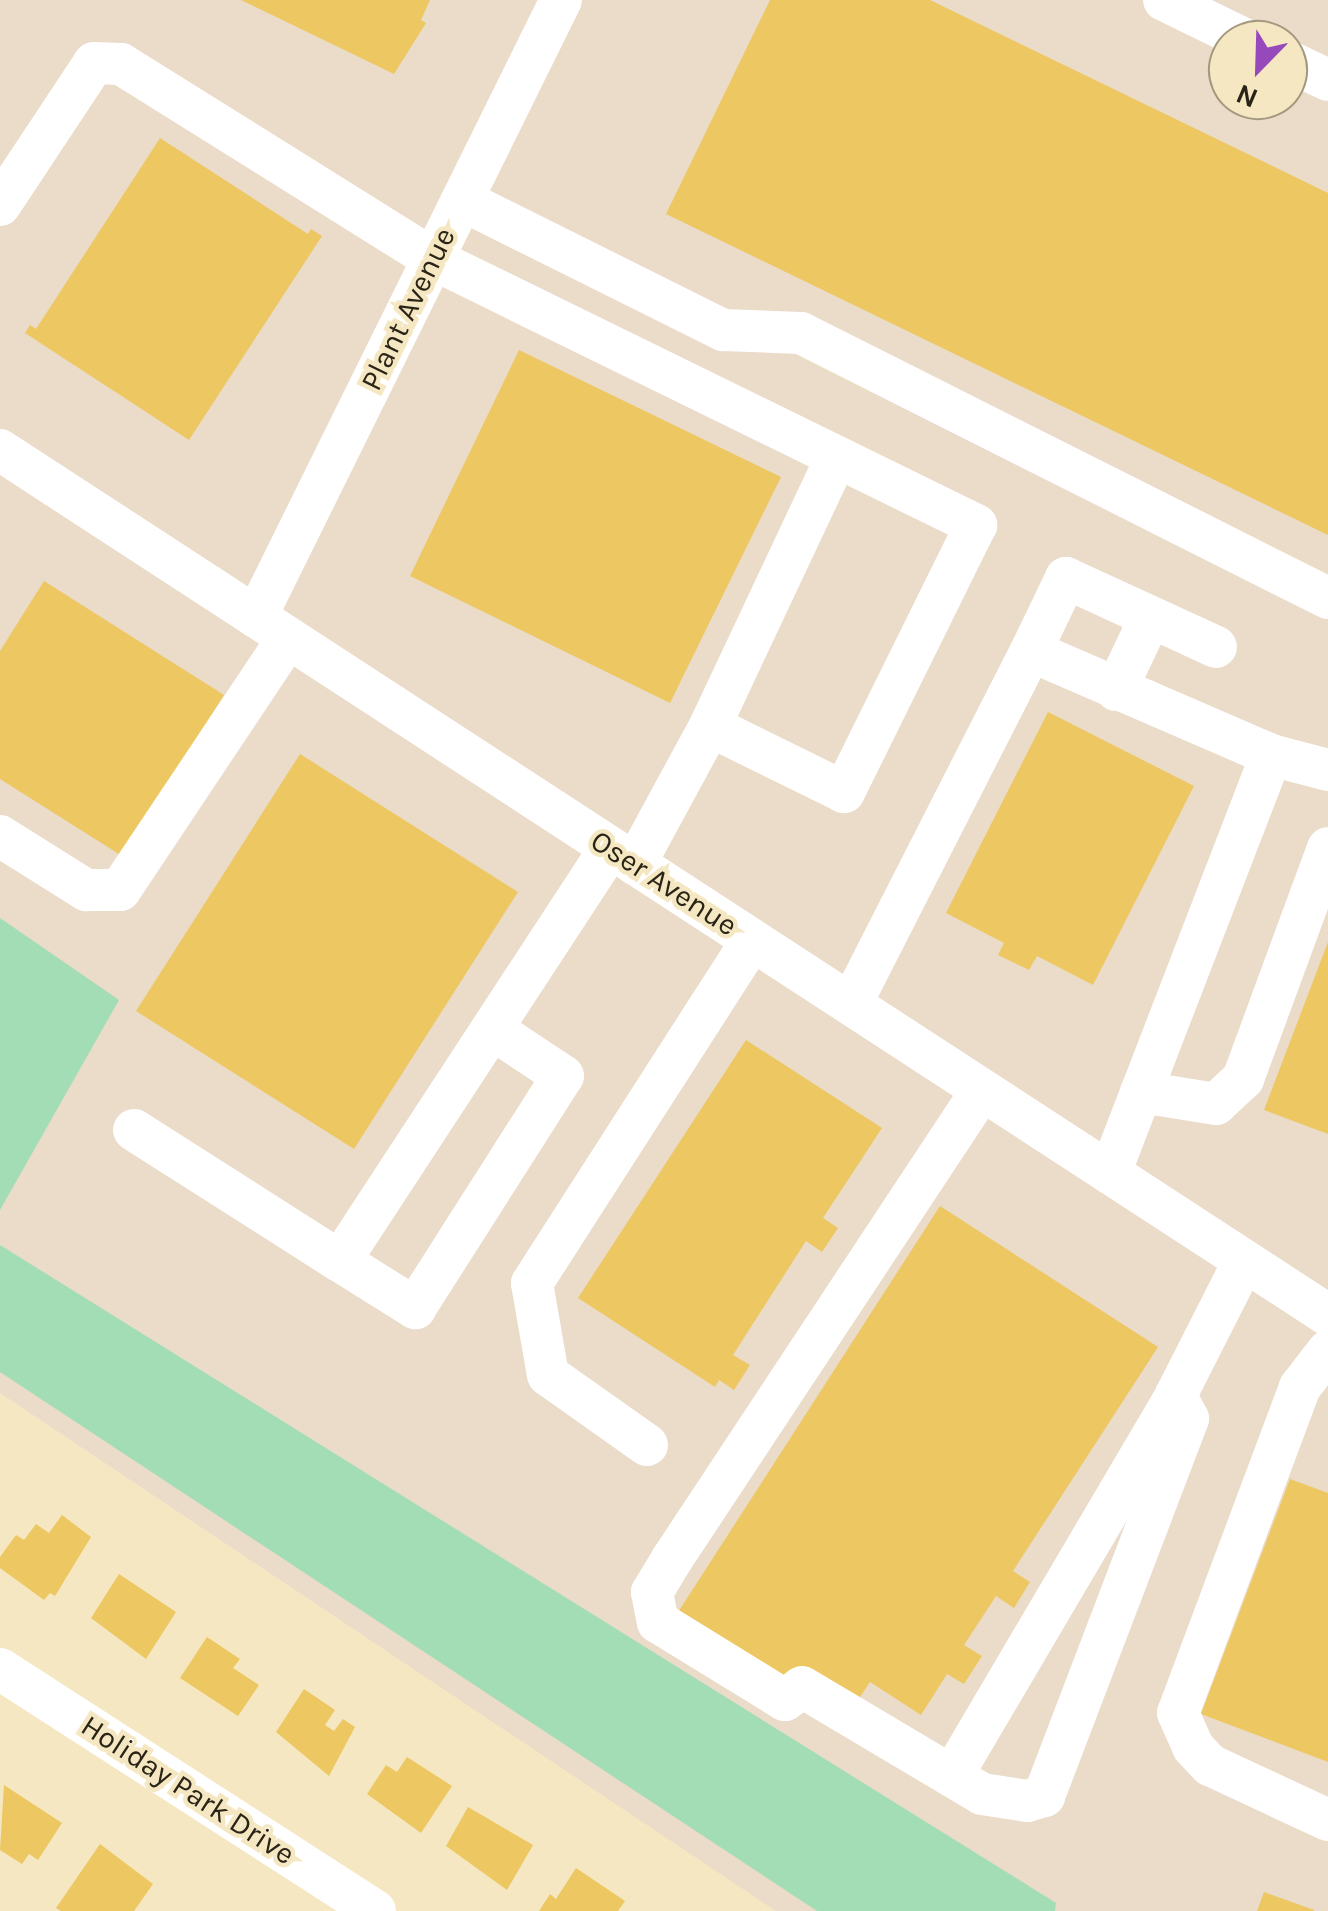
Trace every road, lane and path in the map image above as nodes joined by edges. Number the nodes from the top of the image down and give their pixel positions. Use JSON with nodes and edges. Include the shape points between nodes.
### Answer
{"nodes":[{"id":1,"x":560,"y":0,"type":"edge"},
{"id":2,"x":1164,"y":0,"type":"edge"},
{"id":3,"x":1208,"y":21,"type":"edge"},
{"id":4,"x":462,"y":200,"type":"junction"},
{"id":5,"x":0,"y":204,"type":"edge"},
{"id":6,"x":433,"y":259,"type":"junction"},
{"id":7,"x":0,"y":450,"type":"edge"},
{"id":8,"x":836,"y":458,"type":"junction"},
{"id":9,"x":1328,"y":598,"type":"edge"},
{"id":10,"x":1150,"y":618,"type":"junction"},
{"id":11,"x":272,"y":628,"type":"junction"},
{"id":12,"x":1216,"y":647,"type":"dead end"},
{"id":13,"x":1031,"y":650,"type":"junction"},
{"id":14,"x":1116,"y":690,"type":"junction"},
{"id":15,"x":710,"y":726,"type":"junction"},
{"id":16,"x":1271,"y":755,"type":"junction"},
{"id":17,"x":1328,"y":770,"type":"edge"},
{"id":18,"x":0,"y":836,"type":"edge"},
{"id":19,"x":1328,"y":848,"type":"edge"},
{"id":20,"x":623,"y":856,"type":"junction"},
{"id":21,"x":752,"y":940,"type":"junction"},
{"id":22,"x":851,"y":1004,"type":"junction"},
{"id":23,"x":492,"y":1029,"type":"junction"},
{"id":24,"x":982,"y":1090,"type":"junction"},
{"id":25,"x":1141,"y":1092,"type":"junction"},
{"id":26,"x":134,"y":1130,"type":"dead end"},
{"id":27,"x":1110,"y":1173,"type":"junction"},
{"id":28,"x":340,"y":1261,"type":"junction"},
{"id":29,"x":1244,"y":1261,"type":"junction"},
{"id":30,"x":1328,"y":1315,"type":"edge"},
{"id":31,"x":1328,"y":1351,"type":"edge"},
{"id":32,"x":1176,"y":1395,"type":"junction"},
{"id":33,"x":647,"y":1444,"type":"dead end"},
{"id":34,"x":0,"y":1669,"type":"edge"},
{"id":35,"x":952,"y":1776,"type":"junction"},
{"id":36,"x":1328,"y":1820,"type":"edge"},
{"id":37,"x":375,"y":1911,"type":"edge"}],
"edges":[{"from":1,"to":4,"type":"street","name":"Plant Avenue"},
{"from":2,"to":3,"type":"street"},
{"from":4,"to":6,"type":"street","name":"Plant Avenue"},
{"from":4,"to":9,"type":"street","via":[[723,330],[801,333]]},
{"from":5,"to":6,"type":"street","via":[[94,63],[108,60]]},
{"from":6,"to":8,"type":"street"},
{"from":6,"to":11,"type":"street","name":"Plant Avenue"},
{"from":7,"to":11,"type":"street","name":"Oser Avenue"},
{"from":8,"to":15,"type":"street"},
{"from":8,"to":15,"type":"street","via":[[976,525],[844,792]]},
{"from":10,"to":12,"type":"street"},
{"from":10,"to":13,"type":"street","via":[[1066,578]]},
{"from":10,"to":14,"type":"street"},
{"from":11,"to":18,"type":"street","name":"Plant Avenue","via":[[120,890],[86,890]]},
{"from":11,"to":20,"type":"street","name":"Oser Avenue"},
{"from":13,"to":14,"type":"street"},
{"from":13,"to":22,"type":"street"},
{"from":14,"to":16,"type":"street"},
{"from":15,"to":20,"type":"street"},
{"from":16,"to":17,"type":"street"},
{"from":16,"to":25,"type":"street"},
{"from":19,"to":25,"type":"street","via":[[1243,1079],[1216,1104]]},
{"from":20,"to":21,"type":"street","name":"Oser Avenue"},
{"from":20,"to":23,"type":"street"},
{"from":21,"to":22,"type":"street","name":"Oser Avenue"},
{"from":21,"to":33,"type":"street","via":[[532,1284],[548,1375]]},
{"from":22,"to":24,"type":"street","name":"Oser Avenue"},
{"from":23,"to":28,"type":"street"},
{"from":23,"to":28,"type":"street","via":[[562,1076],[415,1308]]},
{"from":24,"to":27,"type":"street","name":"Oser Avenue"},
{"from":24,"to":35,"type":"street","via":[[652,1592],[658,1622],[786,1700],[802,1687]]},
{"from":25,"to":27,"type":"street"},
{"from":26,"to":28,"type":"street"},
{"from":27,"to":29,"type":"street","name":"Oser Avenue"},
{"from":29,"to":30,"type":"street","name":"Oser Avenue"},
{"from":29,"to":32,"type":"street"},
{"from":31,"to":36,"type":"street","via":[[1300,1387],[1178,1713],[1192,1746],[1210,1765]]},
{"from":32,"to":35,"type":"street"},
{"from":32,"to":35,"type":"street","via":[[1188,1419],[1044,1796],[1028,1801],[982,1794]]},
{"from":34,"to":37,"type":"street","name":"Holiday Park Drive"}]}
